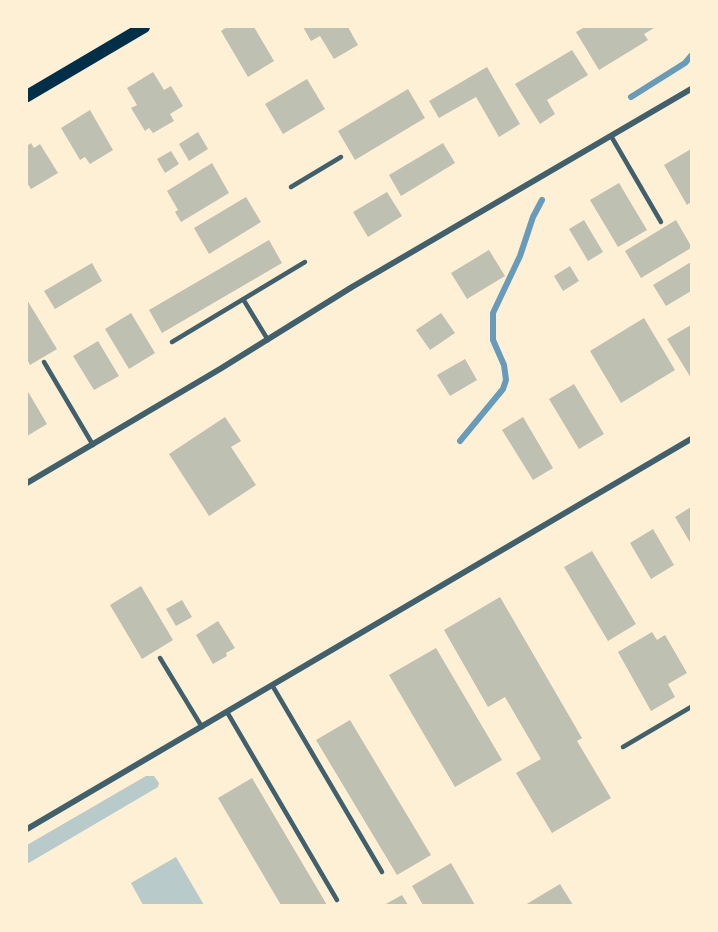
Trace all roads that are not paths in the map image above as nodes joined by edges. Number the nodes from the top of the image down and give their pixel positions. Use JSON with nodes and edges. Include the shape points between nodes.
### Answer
{"nodes":[{"id":1,"x":144,"y":27,"type":"edge"},
{"id":2,"x":691,"y":89,"type":"edge"},
{"id":3,"x":27,"y":96,"type":"edge"},
{"id":4,"x":610,"y":136,"type":"junction"},
{"id":5,"x":341,"y":157,"type":"dead end"},
{"id":6,"x":291,"y":187,"type":"dead end"},
{"id":7,"x":661,"y":222,"type":"dead end"},
{"id":8,"x":305,"y":262,"type":"dead end"},
{"id":9,"x":243,"y":299,"type":"junction"},
{"id":10,"x":268,"y":340,"type":"junction"},
{"id":11,"x":172,"y":342,"type":"dead end"},
{"id":12,"x":44,"y":362,"type":"dead end"},
{"id":13,"x":691,"y":439,"type":"edge"},
{"id":14,"x":93,"y":445,"type":"junction"},
{"id":15,"x":27,"y":483,"type":"edge"},
{"id":16,"x":160,"y":658,"type":"dead end"},
{"id":17,"x":272,"y":685,"type":"junction"},
{"id":18,"x":691,"y":707,"type":"edge"},
{"id":19,"x":227,"y":712,"type":"junction"},
{"id":20,"x":202,"y":726,"type":"junction"},
{"id":21,"x":623,"y":747,"type":"dead end"},
{"id":22,"x":27,"y":829,"type":"edge"},
{"id":23,"x":382,"y":872,"type":"dead end"},
{"id":24,"x":337,"y":900,"type":"dead end"}],
"edges":[{"from":1,"to":3,"type":"main road"},
{"from":2,"to":4,"type":"street"},
{"from":4,"to":7,"type":"lane"},
{"from":4,"to":10,"type":"street"},
{"from":5,"to":6,"type":"lane"},
{"from":8,"to":9,"type":"lane"},
{"from":9,"to":10,"type":"lane"},
{"from":9,"to":11,"type":"lane"},
{"from":10,"to":14,"type":"street"},
{"from":12,"to":14,"type":"lane"},
{"from":13,"to":17,"type":"street"},
{"from":14,"to":15,"type":"street"},
{"from":16,"to":20,"type":"lane"},
{"from":17,"to":19,"type":"street"},
{"from":17,"to":23,"type":"lane"},
{"from":18,"to":21,"type":"lane"},
{"from":19,"to":20,"type":"street"},
{"from":19,"to":24,"type":"lane"},
{"from":20,"to":22,"type":"street"}]}
